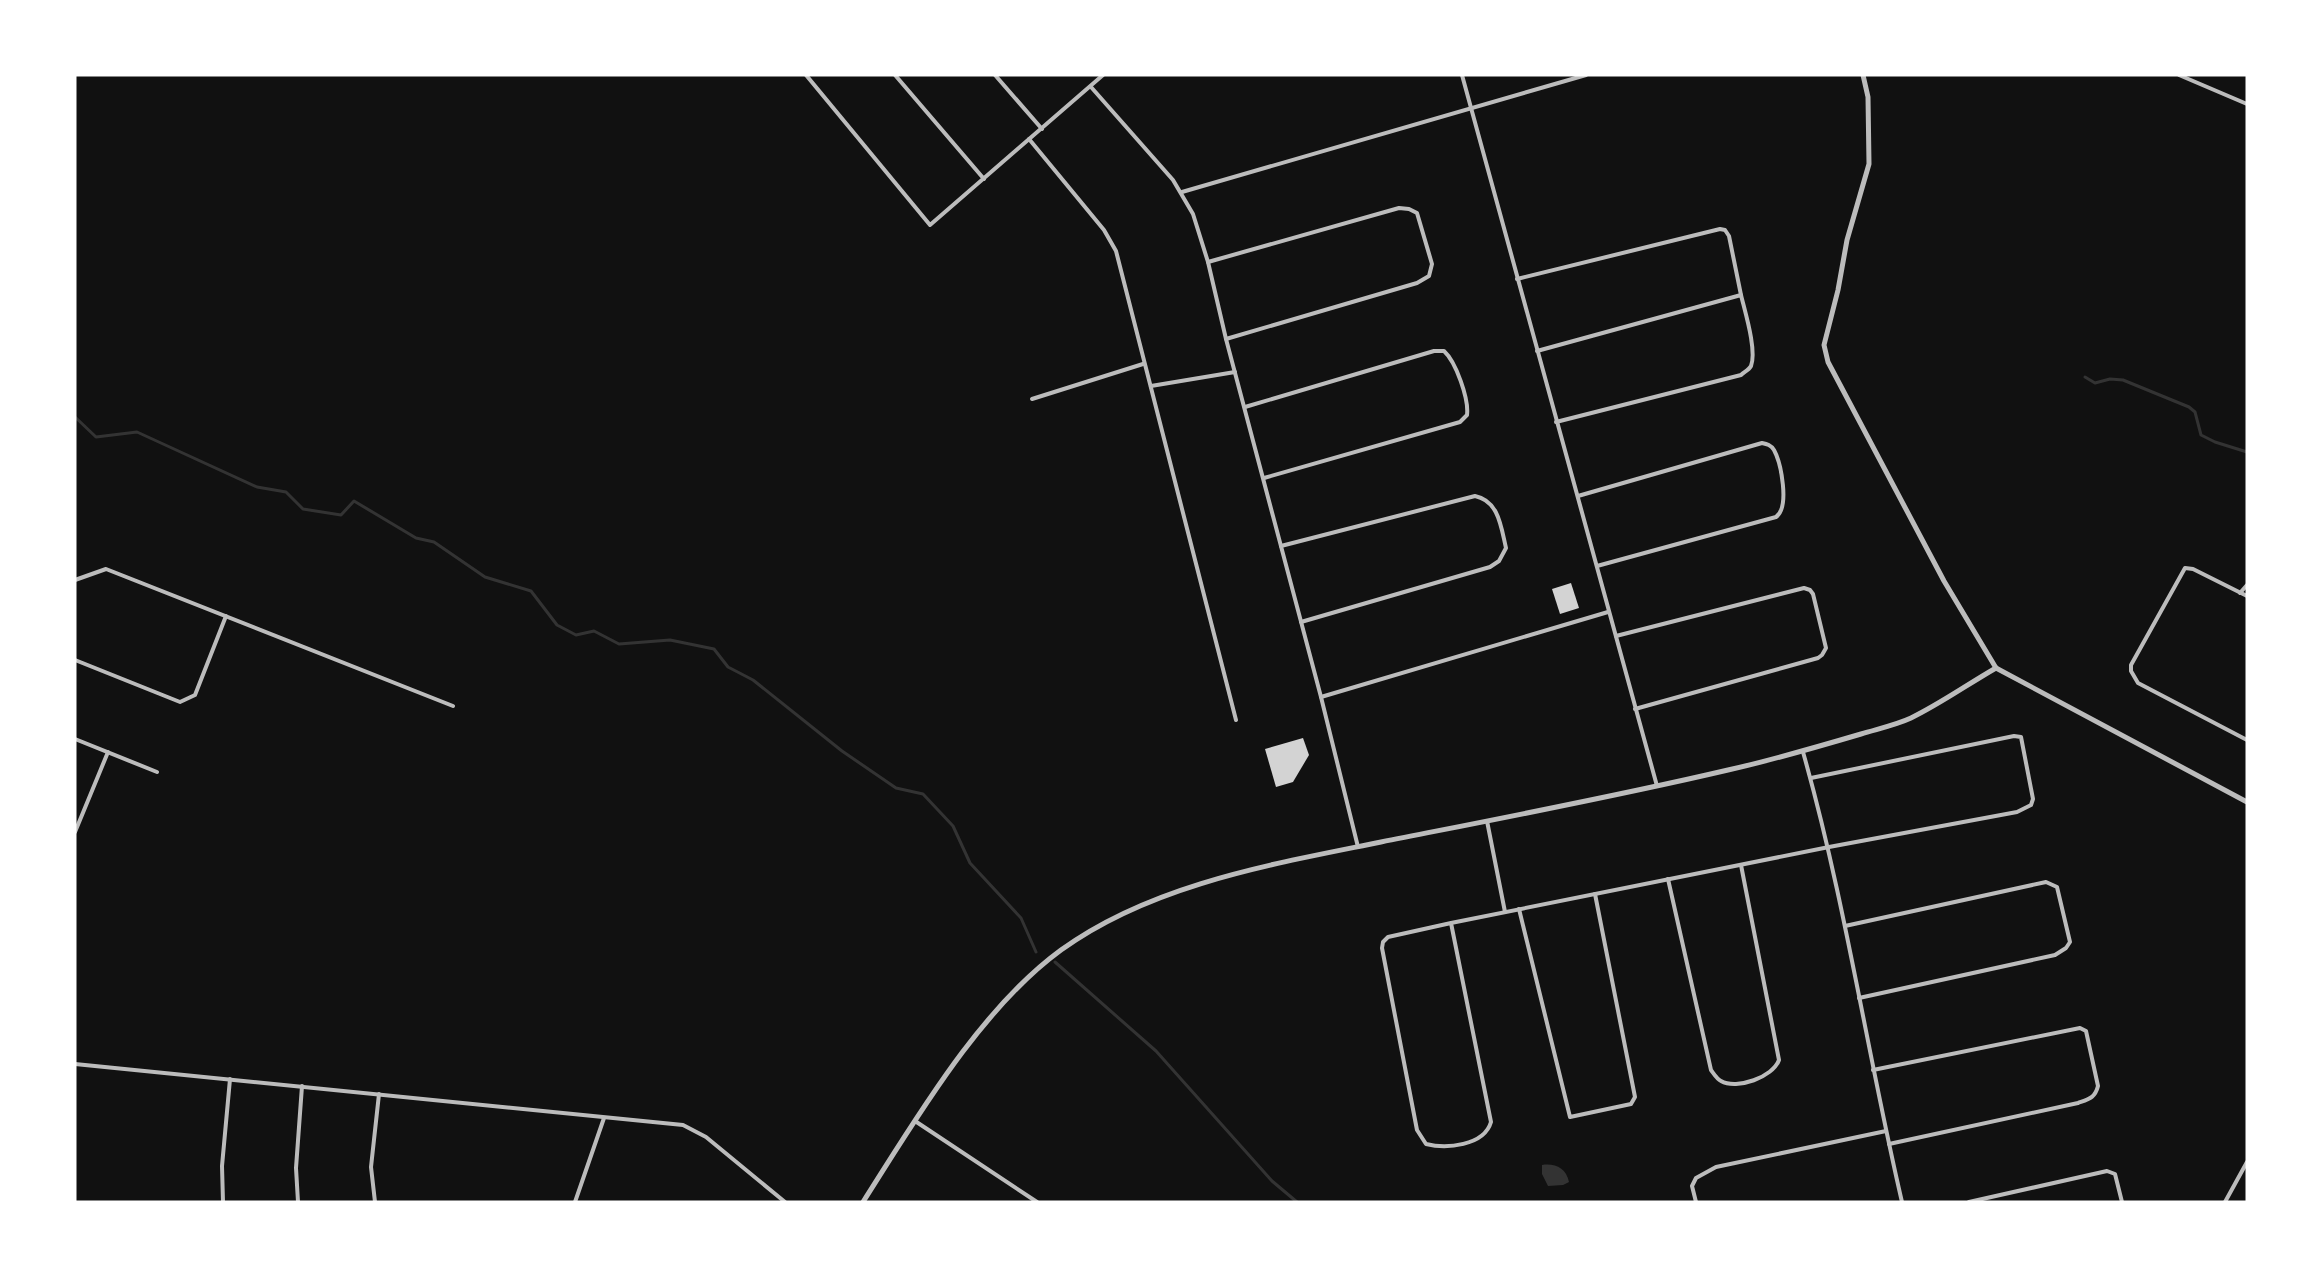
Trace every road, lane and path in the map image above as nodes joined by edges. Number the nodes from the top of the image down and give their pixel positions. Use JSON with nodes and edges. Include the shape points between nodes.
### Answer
{"nodes":[{"id":1,"x":806,"y":75,"type":"edge"},
{"id":2,"x":895,"y":75,"type":"edge"},
{"id":3,"x":995,"y":75,"type":"edge"},
{"id":4,"x":1462,"y":75,"type":"edge"},
{"id":5,"x":1586,"y":75,"type":"edge"},
{"id":6,"x":1863,"y":75,"type":"edge"},
{"id":7,"x":2179,"y":75,"type":"edge"},
{"id":8,"x":1100,"y":76,"type":"edge"},
{"id":9,"x":1091,"y":87,"type":"junction"},
{"id":10,"x":2247,"y":104,"type":"edge"},
{"id":11,"x":1470,"y":110,"type":"junction"},
{"id":12,"x":1042,"y":129,"type":"junction"},
{"id":13,"x":1029,"y":140,"type":"junction"},
{"id":14,"x":984,"y":179,"type":"junction"},
{"id":15,"x":1182,"y":192,"type":"junction"},
{"id":16,"x":1208,"y":262,"type":"junction"},
{"id":17,"x":1517,"y":279,"type":"junction"},
{"id":18,"x":1741,"y":295,"type":"junction"},
{"id":19,"x":1226,"y":339,"type":"junction"},
{"id":20,"x":1537,"y":351,"type":"junction"},
{"id":21,"x":1143,"y":364,"type":"junction"},
{"id":22,"x":1235,"y":372,"type":"junction"},
{"id":23,"x":1150,"y":386,"type":"junction"},
{"id":24,"x":1032,"y":399,"type":"dead end"},
{"id":25,"x":1245,"y":407,"type":"junction"},
{"id":26,"x":1556,"y":422,"type":"junction"},
{"id":27,"x":1264,"y":478,"type":"junction"},
{"id":28,"x":1578,"y":496,"type":"junction"},
{"id":29,"x":1281,"y":546,"type":"junction"},
{"id":30,"x":1597,"y":566,"type":"junction"},
{"id":31,"x":75,"y":580,"type":"edge"},
{"id":32,"x":2247,"y":585,"type":"edge"},
{"id":33,"x":2240,"y":593,"type":"junction"},
{"id":34,"x":2247,"y":596,"type":"edge"},
{"id":35,"x":1609,"y":612,"type":"junction"},
{"id":36,"x":226,"y":616,"type":"junction"},
{"id":37,"x":1301,"y":622,"type":"junction"},
{"id":38,"x":1616,"y":636,"type":"junction"},
{"id":39,"x":75,"y":660,"type":"edge"},
{"id":40,"x":1996,"y":668,"type":"junction"},
{"id":41,"x":1321,"y":697,"type":"junction"},
{"id":42,"x":453,"y":706,"type":"dead end"},
{"id":43,"x":1635,"y":709,"type":"junction"},
{"id":44,"x":1236,"y":720,"type":"dead end"},
{"id":45,"x":75,"y":739,"type":"edge"},
{"id":46,"x":2247,"y":740,"type":"edge"},
{"id":47,"x":108,"y":752,"type":"junction"},
{"id":48,"x":1803,"y":752,"type":"junction"},
{"id":49,"x":157,"y":772,"type":"dead end"},
{"id":50,"x":1811,"y":778,"type":"junction"},
{"id":51,"x":1657,"y":787,"type":"junction"},
{"id":52,"x":2247,"y":802,"type":"edge"},
{"id":53,"x":1487,"y":821,"type":"junction"},
{"id":54,"x":75,"y":832,"type":"edge"},
{"id":55,"x":1358,"y":847,"type":"junction"},
{"id":56,"x":1829,"y":847,"type":"junction"},
{"id":57,"x":1741,"y":865,"type":"junction"},
{"id":58,"x":1668,"y":879,"type":"junction"},
{"id":59,"x":1595,"y":894,"type":"junction"},
{"id":60,"x":1519,"y":909,"type":"junction"},
{"id":61,"x":1505,"y":912,"type":"junction"},
{"id":62,"x":1451,"y":923,"type":"junction"},
{"id":63,"x":1845,"y":926,"type":"junction"},
{"id":64,"x":1859,"y":998,"type":"junction"},
{"id":65,"x":75,"y":1064,"type":"edge"},
{"id":66,"x":1873,"y":1070,"type":"junction"},
{"id":67,"x":230,"y":1079,"type":"junction"},
{"id":68,"x":302,"y":1086,"type":"junction"},
{"id":69,"x":379,"y":1094,"type":"junction"},
{"id":70,"x":604,"y":1118,"type":"junction"},
{"id":71,"x":914,"y":1121,"type":"junction"},
{"id":72,"x":1886,"y":1131,"type":"junction"},
{"id":73,"x":1889,"y":1144,"type":"junction"},
{"id":74,"x":2247,"y":1162,"type":"edge"},
{"id":75,"x":223,"y":1202,"type":"edge"},
{"id":76,"x":298,"y":1202,"type":"edge"},
{"id":77,"x":375,"y":1202,"type":"edge"},
{"id":78,"x":575,"y":1202,"type":"edge"},
{"id":79,"x":785,"y":1202,"type":"edge"},
{"id":80,"x":863,"y":1202,"type":"edge"},
{"id":81,"x":1037,"y":1202,"type":"edge"},
{"id":82,"x":1696,"y":1202,"type":"edge"},
{"id":83,"x":1902,"y":1202,"type":"edge"},
{"id":84,"x":1969,"y":1202,"type":"edge"},
{"id":85,"x":2121,"y":1202,"type":"edge"},
{"id":86,"x":2225,"y":1202,"type":"edge"}],
"edges":[{"from":1,"to":14,"type":"street","via":[[930,225]]},
{"from":2,"to":14,"type":"street"},
{"from":3,"to":12,"type":"street"},
{"from":4,"to":11,"type":"street"},
{"from":5,"to":11,"type":"street"},
{"from":6,"to":40,"type":"street","via":[[1868,97],[1869,164],[1846,240],[1839,290],[1824,345],[1828,362],[1933,561]]},
{"from":7,"to":10,"type":"street"},
{"from":8,"to":9,"type":"street"},
{"from":9,"to":12,"type":"street"},
{"from":9,"to":15,"type":"street"},
{"from":11,"to":15,"type":"street"},
{"from":11,"to":17,"type":"street"},
{"from":12,"to":13,"type":"street"},
{"from":13,"to":14,"type":"street"},
{"from":13,"to":21,"type":"street","via":[[1111,239]]},
{"from":15,"to":16,"type":"street"},
{"from":16,"to":19,"type":"street"},
{"from":16,"to":19,"type":"street","via":[[1399,208],[1417,213],[1432,264],[1429,276],[1417,283]]},
{"from":17,"to":18,"type":"street","via":[[1720,229],[1729,236]]},
{"from":17,"to":20,"type":"street"},
{"from":18,"to":20,"type":"street"},
{"from":18,"to":26,"type":"street","via":[[1751,344],[1751,365],[1741,375]]},
{"from":19,"to":22,"type":"street"},
{"from":20,"to":26,"type":"street"},
{"from":21,"to":23,"type":"street"},
{"from":21,"to":24,"type":"street"},
{"from":22,"to":23,"type":"street"},
{"from":22,"to":25,"type":"street"},
{"from":23,"to":44,"type":"street"},
{"from":25,"to":27,"type":"street"},
{"from":25,"to":27,"type":"street","via":[[1434,351],[1444,351],[1451,357],[1468,405],[1467,415],[1460,422]]},
{"from":26,"to":28,"type":"street"},
{"from":27,"to":29,"type":"street"},
{"from":28,"to":30,"type":"street"},
{"from":28,"to":30,"type":"street","via":[[1762,443],[1775,454],[1784,500],[1776,517]]},
{"from":29,"to":37,"type":"street"},
{"from":29,"to":37,"type":"street","via":[[1475,496],[1484,498],[1497,514],[1506,548],[1499,561],[1490,567]]},
{"from":30,"to":35,"type":"street"},
{"from":31,"to":36,"type":"street","via":[[106,569]]},
{"from":32,"to":33,"type":"street"},
{"from":33,"to":34,"type":"street"},
{"from":33,"to":46,"type":"street","via":[[2185,568],[2131,671],[2138,683]]},
{"from":35,"to":38,"type":"street"},
{"from":35,"to":41,"type":"street"},
{"from":36,"to":39,"type":"street","via":[[195,695],[180,702]]},
{"from":36,"to":42,"type":"street"},
{"from":37,"to":41,"type":"street"},
{"from":38,"to":43,"type":"street"},
{"from":38,"to":43,"type":"street","via":[[1804,588],[1813,594],[1826,648],[1818,658]]},
{"from":40,"to":48,"type":"street","via":[[1910,719]]},
{"from":40,"to":52,"type":"street"},
{"from":41,"to":55,"type":"street"},
{"from":43,"to":51,"type":"street"},
{"from":45,"to":47,"type":"street"},
{"from":47,"to":49,"type":"street"},
{"from":47,"to":54,"type":"street"},
{"from":48,"to":50,"type":"street"},
{"from":48,"to":51,"type":"street"},
{"from":50,"to":56,"type":"street"},
{"from":50,"to":56,"type":"street","via":[[2010,736],[2021,737],[2033,799],[2025,810]]},
{"from":51,"to":53,"type":"street"},
{"from":53,"to":55,"type":"street"},
{"from":53,"to":61,"type":"street"},
{"from":55,"to":71,"type":"street","via":[[1276,864],[1184,890],[1128,911],[1090,931],[1059,951],[1008,999],[969,1044]]},
{"from":56,"to":57,"type":"street"},
{"from":56,"to":63,"type":"street"},
{"from":57,"to":58,"type":"street"},
{"from":57,"to":58,"type":"street","via":[[1779,1060],[1761,1077],[1741,1083],[1721,1081],[1711,1070]]},
{"from":58,"to":59,"type":"street"},
{"from":59,"to":60,"type":"street"},
{"from":59,"to":60,"type":"street","via":[[1635,1097],[1631,1104],[1611,1110],[1570,1117]]},
{"from":60,"to":61,"type":"street"},
{"from":61,"to":62,"type":"street"},
{"from":62,"to":62,"type":"street","via":[[1491,1122],[1483,1135],[1438,1147],[1426,1144],[1417,1130],[1382,948],[1388,937]]},
{"from":63,"to":64,"type":"street"},
{"from":63,"to":64,"type":"street","via":[[2046,882],[2057,887],[2070,942],[2055,956]]},
{"from":64,"to":66,"type":"street"},
{"from":65,"to":67,"type":"street"},
{"from":66,"to":72,"type":"street"},
{"from":66,"to":73,"type":"street","via":[[2080,1028],[2086,1031],[2098,1086],[2091,1099],[2078,1103]]},
{"from":67,"to":68,"type":"street"},
{"from":67,"to":75,"type":"street","via":[[222,1166]]},
{"from":68,"to":69,"type":"street"},
{"from":68,"to":76,"type":"street","via":[[296,1168]]},
{"from":69,"to":70,"type":"street"},
{"from":69,"to":77,"type":"street","via":[[371,1167]]},
{"from":70,"to":78,"type":"street"},
{"from":70,"to":79,"type":"street","via":[[693,1129]]},
{"from":71,"to":80,"type":"street"},
{"from":71,"to":81,"type":"street"},
{"from":72,"to":73,"type":"street"},
{"from":72,"to":82,"type":"street","via":[[1716,1167],[1696,1178],[1692,1186]]},
{"from":73,"to":83,"type":"street"},
{"from":74,"to":86,"type":"street"},
{"from":84,"to":85,"type":"street","via":[[2108,1171],[2115,1174]]}]}
